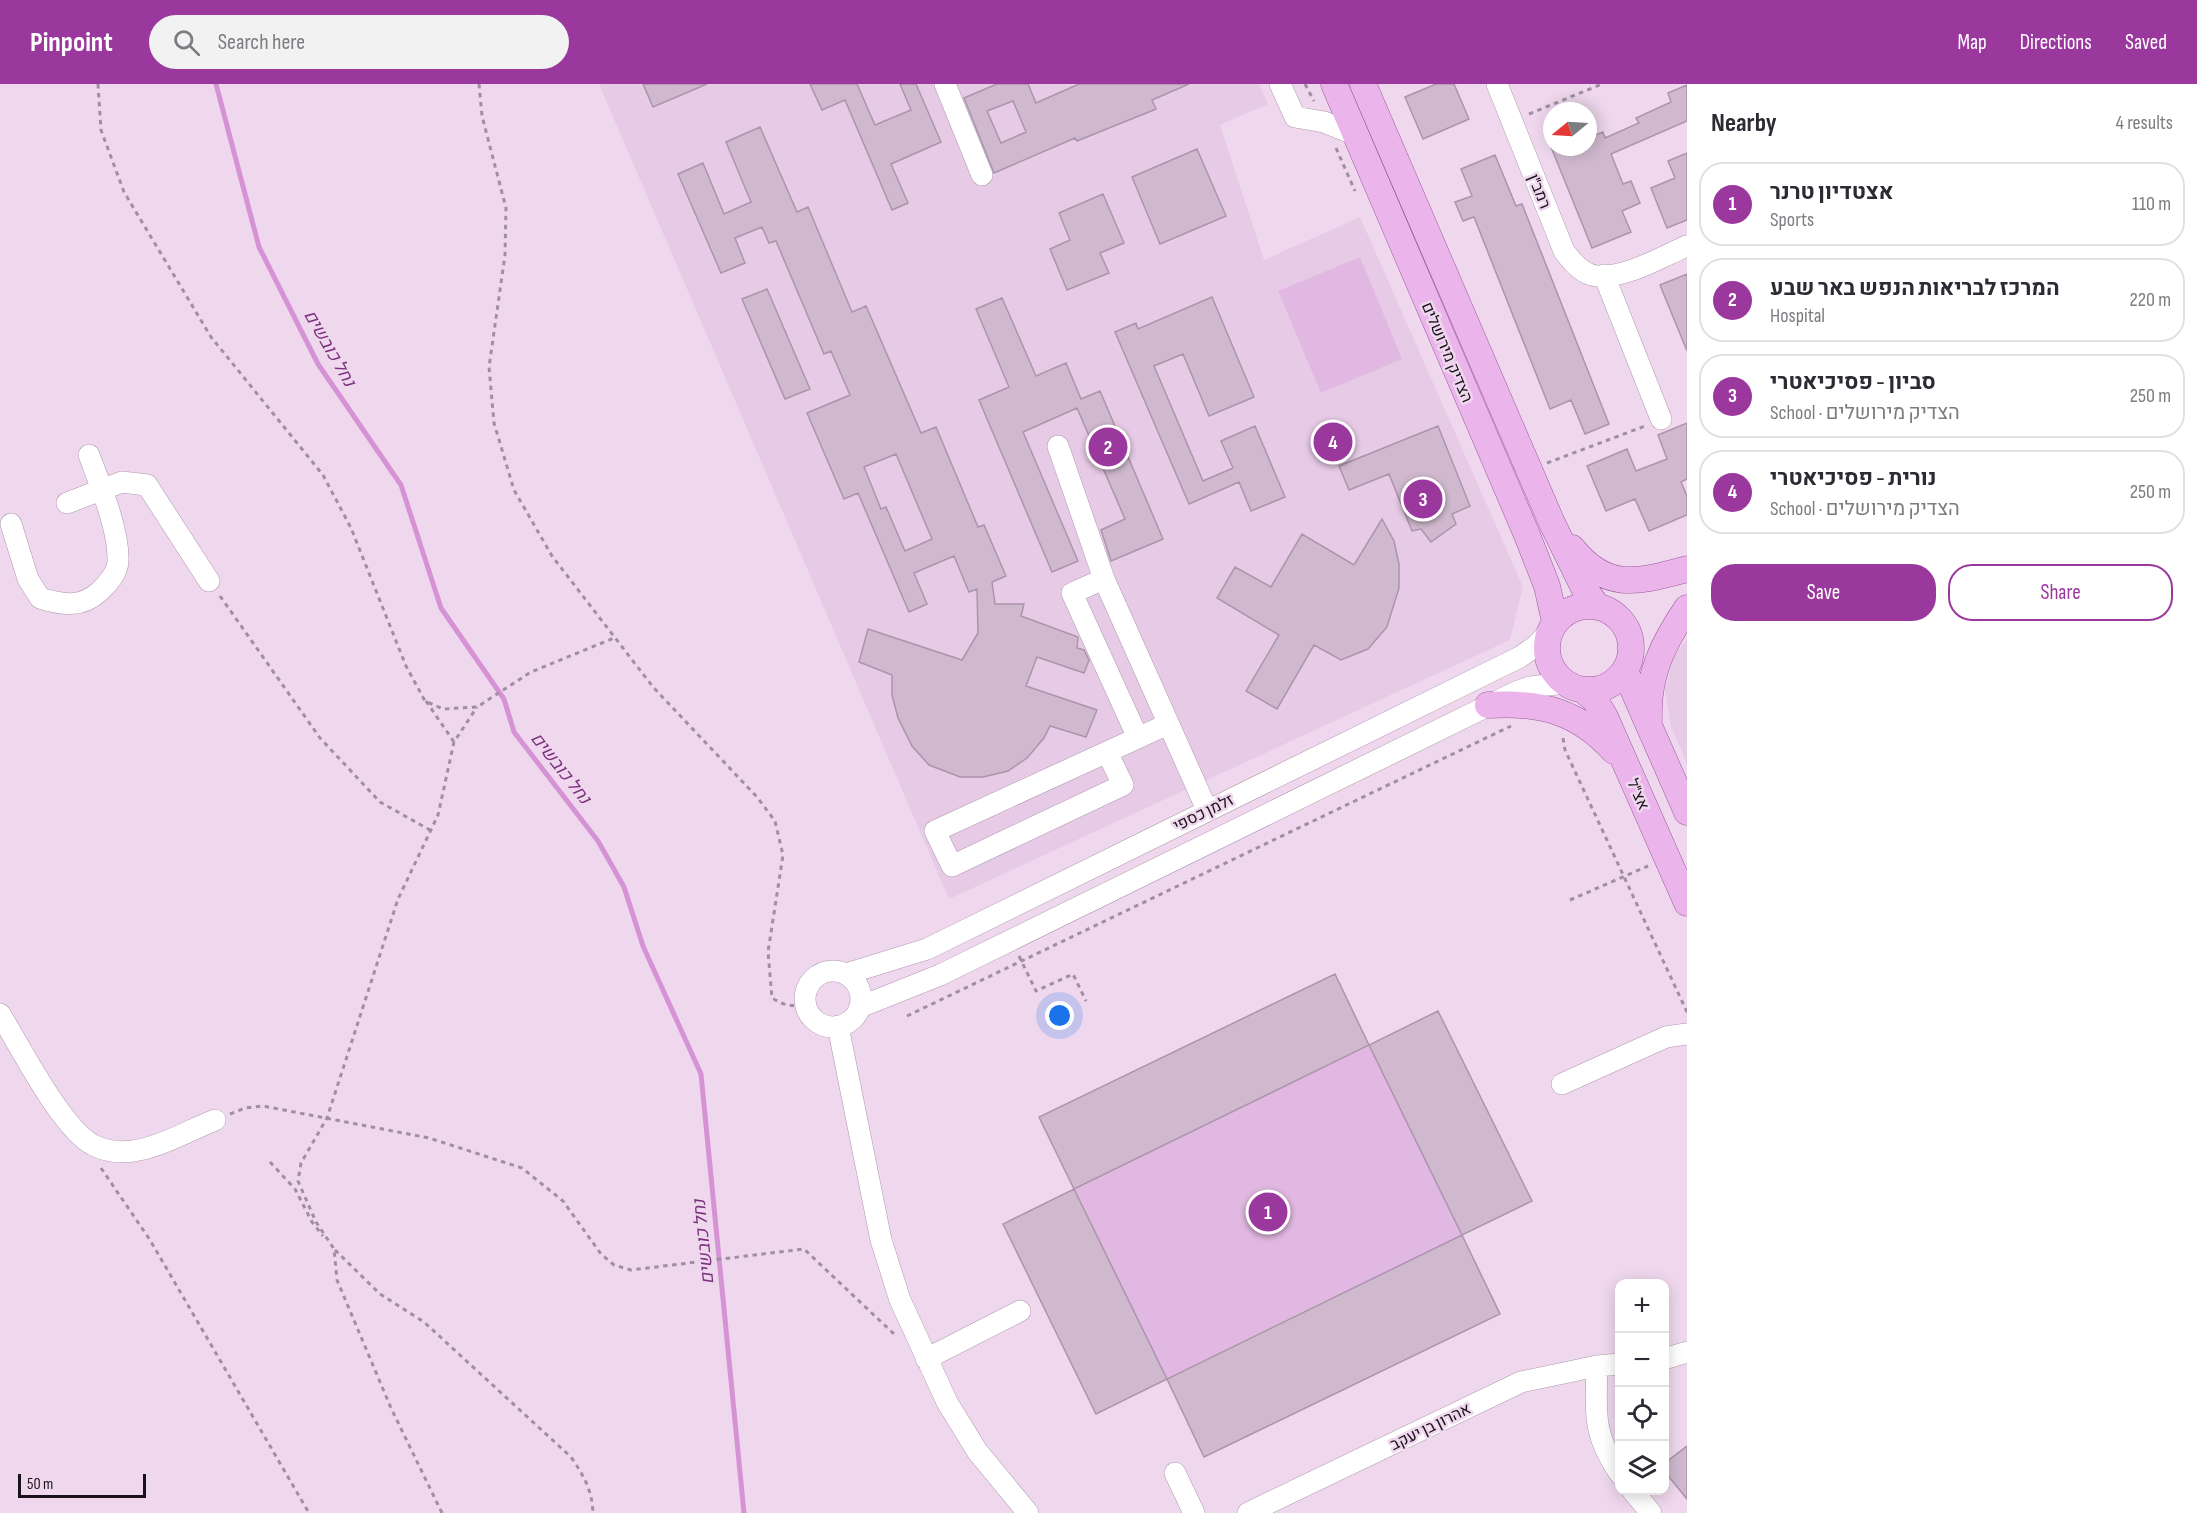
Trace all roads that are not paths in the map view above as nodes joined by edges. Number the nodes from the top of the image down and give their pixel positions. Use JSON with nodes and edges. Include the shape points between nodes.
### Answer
{"nodes":[{"id":1,"x":945,"y":84,"type":"edge"},
{"id":2,"x":1280,"y":84,"type":"edge"},
{"id":3,"x":1334,"y":84,"type":"edge"},
{"id":4,"x":1363,"y":84,"type":"edge"},
{"id":5,"x":1497,"y":84,"type":"edge"},
{"id":6,"x":1356,"y":135,"type":"junction"},
{"id":7,"x":982,"y":175,"type":"dead end"},
{"id":8,"x":1687,"y":246,"type":"edge"},
{"id":9,"x":1604,"y":275,"type":"junction"},
{"id":10,"x":1661,"y":419,"type":"road end"},
{"id":11,"x":1058,"y":446,"type":"dead end"},
{"id":12,"x":89,"y":455,"type":"dead end"},
{"id":13,"x":101,"y":489,"type":"junction"},
{"id":14,"x":67,"y":503,"type":"dead end"},
{"id":15,"x":1552,"y":523,"type":"junction"},
{"id":16,"x":11,"y":524,"type":"dead end"},
{"id":17,"x":1687,"y":569,"type":"edge"},
{"id":18,"x":1104,"y":579,"type":"junction"},
{"id":19,"x":209,"y":581,"type":"road end"},
{"id":20,"x":1687,"y":603,"type":"edge"},
{"id":21,"x":1601,"y":607,"type":"junction"},
{"id":22,"x":1687,"y":608,"type":"edge"},
{"id":23,"x":1552,"y":627,"type":"junction"},
{"id":24,"x":1628,"y":662,"type":"junction"},
{"id":25,"x":1574,"y":687,"type":"junction"},
{"id":26,"x":1488,"y":705,"type":"junction"},
{"id":27,"x":1168,"y":724,"type":"junction"},
{"id":28,"x":1649,"y":725,"type":"junction"},
{"id":29,"x":1138,"y":738,"type":"junction"},
{"id":30,"x":1107,"y":752,"type":"junction"},
{"id":31,"x":1627,"y":764,"type":"junction"},
{"id":32,"x":1207,"y":810,"type":"junction"},
{"id":33,"x":1687,"y":812,"type":"edge"},
{"id":34,"x":1687,"y":903,"type":"edge"},
{"id":35,"x":846,"y":974,"type":"junction"},
{"id":36,"x":860,"y":1007,"type":"junction"},
{"id":37,"x":0,"y":1014,"type":"edge"},
{"id":38,"x":1687,"y":1017,"type":"edge"},
{"id":39,"x":838,"y":1026,"type":"junction"},
{"id":40,"x":1677,"y":1036,"type":"edge"},
{"id":41,"x":1562,"y":1084,"type":"dead end"},
{"id":42,"x":214,"y":1120,"type":"road end"},
{"id":43,"x":1020,"y":1311,"type":"dead end"},
{"id":44,"x":1687,"y":1352,"type":"edge"},
{"id":45,"x":1669,"y":1358,"type":"edge"},
{"id":46,"x":926,"y":1359,"type":"junction"},
{"id":47,"x":1615,"y":1364,"type":"edge"},
{"id":48,"x":1597,"y":1366,"type":"junction"},
{"id":49,"x":1615,"y":1467,"type":"edge"},
{"id":50,"x":1175,"y":1473,"type":"dead end"},
{"id":51,"x":1635,"y":1495,"type":"edge"},
{"id":52,"x":1028,"y":1513,"type":"edge"},
{"id":53,"x":1194,"y":1513,"type":"edge"},
{"id":54,"x":1248,"y":1513,"type":"edge"},
{"id":55,"x":1651,"y":1513,"type":"edge"}],
"edges":[{"from":1,"to":7,"type":"street"},
{"from":2,"to":6,"type":"street","via":[[1295,117],[1324,122]]},
{"from":3,"to":6,"type":"main road","name":"הצדיק מירושלים"},
{"from":4,"to":15,"type":"main road","name":"הצדיק מירושלים"},
{"from":5,"to":9,"type":"street","name":"רמב\"ן","via":[[1564,251],[1586,272]]},
{"from":6,"to":23,"type":"main road","name":"הצדיק מירושלים","via":[[1527,535],[1547,586]]},
{"from":8,"to":9,"type":"street"},
{"from":9,"to":10,"type":"street"},
{"from":11,"to":18,"type":"street"},
{"from":12,"to":13,"type":"street"},
{"from":13,"to":14,"type":"street"},
{"from":13,"to":16,"type":"street","via":[[115,537],[118,564],[107,585],[87,602],[61,604],[40,598],[28,579]]},
{"from":13,"to":19,"type":"street","via":[[122,482],[147,485]]},
{"from":15,"to":17,"type":"main road","via":[[1584,563],[1600,574],[1632,581]]},
{"from":15,"to":21,"type":"main road","name":"הצדיק מירושלים","via":[[1584,588]]},
{"from":17,"to":21,"type":"main road","via":[[1652,588]]},
{"from":18,"to":27,"type":"street"},
{"from":18,"to":29,"type":"street","via":[[1072,593]]},
{"from":20,"to":24,"type":"main road"},
{"from":21,"to":23,"type":"main road","via":[[1574,608]]},
{"from":21,"to":24,"type":"main road","via":[[1614,613],[1628,630]]},
{"from":22,"to":28,"type":"main road","via":[[1667,637],[1656,664],[1648,694]]},
{"from":23,"to":25,"type":"main road","via":[[1547,643],[1550,665]]},
{"from":23,"to":32,"type":"street","name":"זלמן כספי","via":[[1520,657]]},
{"from":24,"to":25,"type":"main road","via":[[1607,687]]},
{"from":24,"to":28,"type":"main road"},
{"from":25,"to":26,"type":"street","name":"זלמן כספי","via":[[1530,687]]},
{"from":25,"to":31,"type":"main road","name":"אצ\"ל","via":[[1595,700]]},
{"from":26,"to":31,"type":"main road","via":[[1520,703],[1557,711],[1584,723]]},
{"from":26,"to":36,"type":"street","name":"זלמן כספי","via":[[940,975]]},
{"from":27,"to":29,"type":"street"},
{"from":27,"to":32,"type":"street"},
{"from":28,"to":33,"type":"main road"},
{"from":29,"to":30,"type":"street"},
{"from":30,"to":30,"type":"street","via":[[1123,785],[952,866],[935,831]]},
{"from":31,"to":34,"type":"main road","name":"אצ\"ל"},
{"from":32,"to":35,"type":"street","name":"זלמן כספי","via":[[927,949]]},
{"from":35,"to":36,"type":"street","via":[[859,988]]},
{"from":35,"to":39,"type":"street","via":[[830,971],[814,979],[806,994],[806,1003],[817,1021]]},
{"from":36,"to":39,"type":"street","via":[[851,1020]]},
{"from":37,"to":42,"type":"street","via":[[56,1104],[77,1132],[92,1144],[115,1152],[135,1151]]},
{"from":38,"to":40,"type":"street"},
{"from":39,"to":46,"type":"street","via":[[881,1240]]},
{"from":40,"to":41,"type":"street"},
{"from":43,"to":46,"type":"street"},
{"from":44,"to":45,"type":"street"},
{"from":46,"to":52,"type":"street","via":[[977,1451]]},
{"from":47,"to":48,"type":"street","name":"אהרון בן יעקב"},
{"from":48,"to":49,"type":"street","via":[[1597,1426]]},
{"from":48,"to":54,"type":"street","name":"אהרון בן יעקב","via":[[1521,1382]]},
{"from":50,"to":53,"type":"street"},
{"from":51,"to":55,"type":"street"}]}
